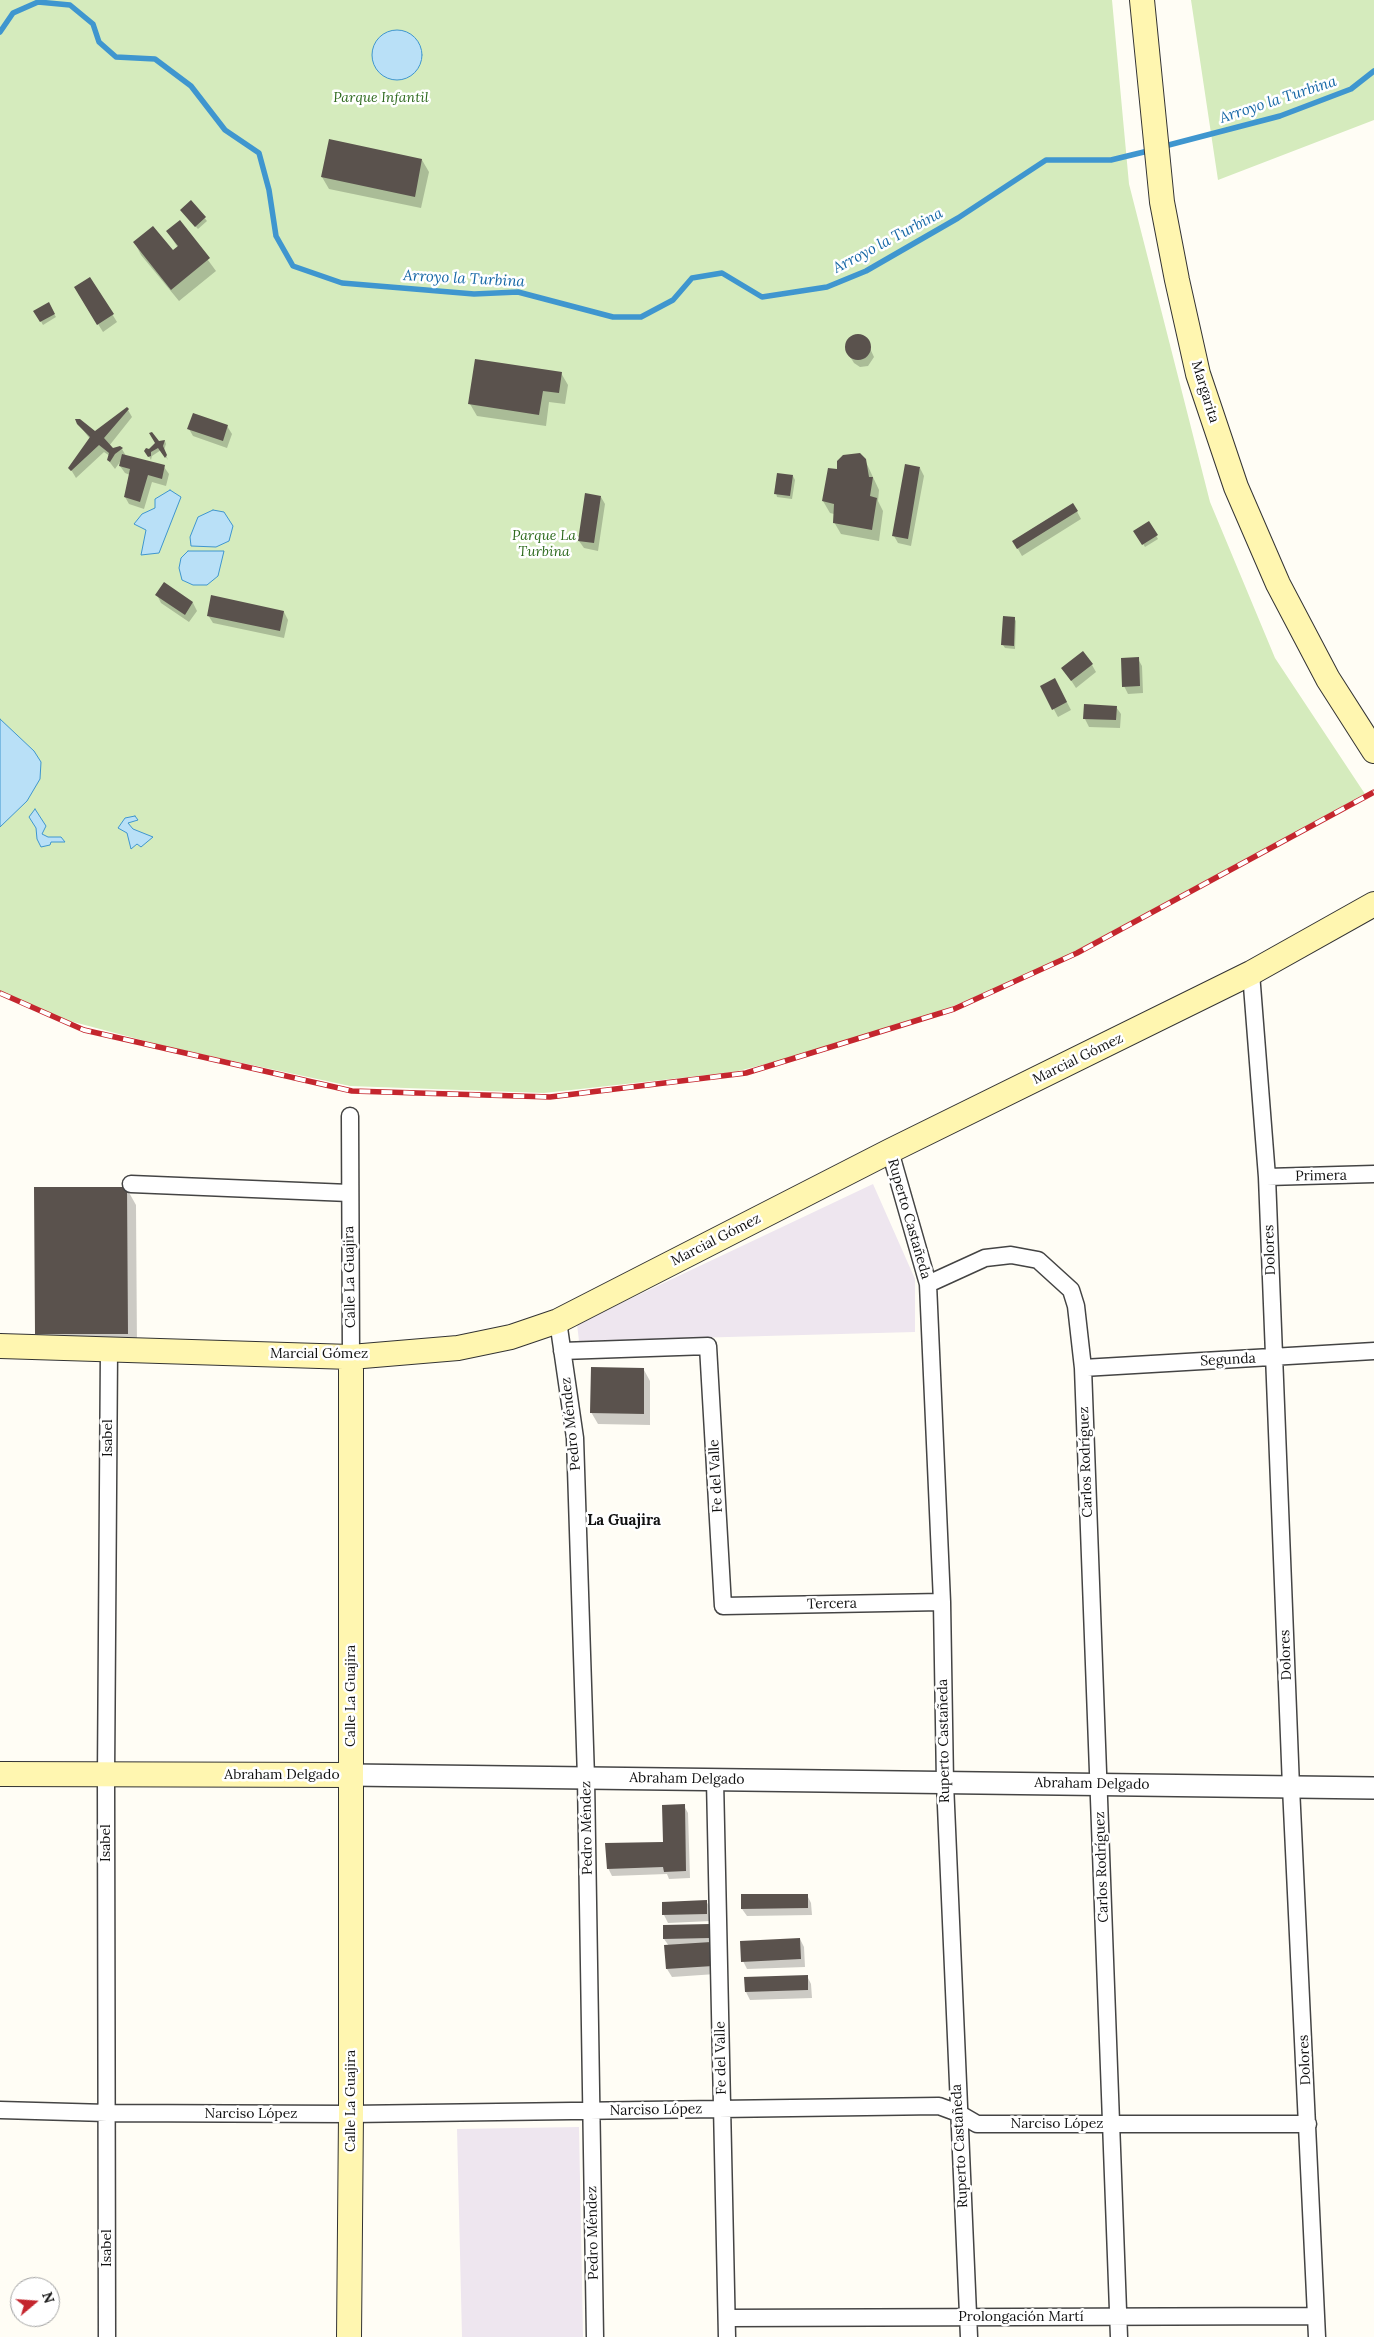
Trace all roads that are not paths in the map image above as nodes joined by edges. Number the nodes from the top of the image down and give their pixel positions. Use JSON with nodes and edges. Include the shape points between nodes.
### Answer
{"nodes":[{"id":1,"x":1142,"y":0,"type":"edge"},
{"id":2,"x":1374,"y":751,"type":"edge"},
{"id":3,"x":1374,"y":904,"type":"edge"},
{"id":4,"x":1251,"y":973,"type":"junction"},
{"id":5,"x":350,"y":1116,"type":"dead end"},
{"id":6,"x":890,"y":1151,"type":"junction"},
{"id":7,"x":1374,"y":1174,"type":"edge"},
{"id":8,"x":1267,"y":1176,"type":"junction"},
{"id":9,"x":132,"y":1184,"type":"dead end"},
{"id":10,"x":349,"y":1193,"type":"junction"},
{"id":11,"x":928,"y":1284,"type":"junction"},
{"id":12,"x":558,"y":1320,"type":"junction"},
{"id":13,"x":0,"y":1346,"type":"edge"},
{"id":14,"x":109,"y":1348,"type":"junction"},
{"id":15,"x":562,"y":1351,"type":"junction"},
{"id":16,"x":1374,"y":1351,"type":"edge"},
{"id":17,"x":351,"y":1356,"type":"junction"},
{"id":18,"x":1273,"y":1358,"type":"junction"},
{"id":19,"x":1083,"y":1368,"type":"junction"},
{"id":20,"x":942,"y":1602,"type":"junction"},
{"id":21,"x":723,"y":1606,"type":"joint"},
{"id":22,"x":0,"y":1774,"type":"edge"},
{"id":23,"x":351,"y":1775,"type":"junction"},
{"id":24,"x":106,"y":1776,"type":"junction"},
{"id":25,"x":586,"y":1778,"type":"junction"},
{"id":26,"x":715,"y":1780,"type":"junction"},
{"id":27,"x":945,"y":1783,"type":"junction"},
{"id":28,"x":1098,"y":1784,"type":"junction"},
{"id":29,"x":1291,"y":1787,"type":"junction"},
{"id":30,"x":1374,"y":1788,"type":"edge"},
{"id":31,"x":722,"y":2109,"type":"junction"},
{"id":32,"x":0,"y":2110,"type":"edge"},
{"id":33,"x":591,"y":2111,"type":"junction"},
{"id":34,"x":107,"y":2113,"type":"junction"},
{"id":35,"x":958,"y":2113,"type":"junction"},
{"id":36,"x":351,"y":2114,"type":"junction"},
{"id":37,"x":1111,"y":2124,"type":"junction"},
{"id":38,"x":1308,"y":2124,"type":"junction"},
{"id":39,"x":1118,"y":2316,"type":"junction"},
{"id":40,"x":1316,"y":2316,"type":"junction"},
{"id":41,"x":968,"y":2317,"type":"junction"},
{"id":42,"x":727,"y":2318,"type":"junction"},
{"id":43,"x":107,"y":2337,"type":"edge"},
{"id":44,"x":349,"y":2337,"type":"edge"},
{"id":45,"x":595,"y":2337,"type":"edge"},
{"id":46,"x":727,"y":2337,"type":"edge"},
{"id":47,"x":969,"y":2337,"type":"edge"},
{"id":48,"x":1119,"y":2337,"type":"edge"},
{"id":49,"x":1317,"y":2337,"type":"edge"}],
"edges":[{"from":1,"to":2,"type":"main road","name":"Margarita","via":[[1162,202],[1198,374],[1236,487],[1278,584],[1328,679]]},
{"from":3,"to":4,"type":"main road","name":"Marcial Gómez"},
{"from":4,"to":6,"type":"main road","name":"Marcial Gómez"},
{"from":4,"to":8,"type":"street","name":"Dolores"},
{"from":5,"to":10,"type":"street","name":"Calle La Guajira"},
{"from":6,"to":11,"type":"street","name":"Ruperto Castañeda"},
{"from":6,"to":12,"type":"main road","name":"Marcial Gómez"},
{"from":7,"to":8,"type":"street","name":"Primera"},
{"from":8,"to":18,"type":"street","name":"Dolores"},
{"from":9,"to":10,"type":"street"},
{"from":10,"to":17,"type":"street","name":"Calle La Guajira"},
{"from":11,"to":19,"type":"street","name":"Carlos Rodríguez","via":[[986,1258],[1011,1256],[1038,1260],[1071,1290],[1076,1306]]},
{"from":11,"to":20,"type":"street","name":"Ruperto Castañeda"},
{"from":12,"to":15,"type":"street","name":"Pedro Méndez"},
{"from":12,"to":17,"type":"main road","name":"Marcial Gómez","via":[[511,1337],[458,1348]]},
{"from":13,"to":14,"type":"main road","name":"Marcial Gómez"},
{"from":14,"to":17,"type":"main road","name":"Marcial Gómez"},
{"from":14,"to":24,"type":"street","name":"Isabel"},
{"from":15,"to":21,"type":"street","name":"Fe del Valle","via":[[708,1346]]},
{"from":15,"to":25,"type":"street","name":"Pedro Méndez","via":[[575,1438]]},
{"from":16,"to":18,"type":"street","name":"Segunda"},
{"from":17,"to":23,"type":"main road","name":"Calle La Guajira"},
{"from":18,"to":19,"type":"street","name":"Segunda"},
{"from":18,"to":29,"type":"street","name":"Dolores"},
{"from":19,"to":28,"type":"street","name":"Carlos Rodríguez"},
{"from":20,"to":21,"type":"street","name":"Tercera"},
{"from":20,"to":27,"type":"street","name":"Ruperto Castañeda"},
{"from":22,"to":24,"type":"main road","name":"Abraham Delgado"},
{"from":23,"to":24,"type":"main road","name":"Abraham Delgado"},
{"from":23,"to":25,"type":"street","name":"Abraham Delgado"},
{"from":23,"to":36,"type":"main road","name":"Calle La Guajira"},
{"from":24,"to":34,"type":"street","name":"Isabel"},
{"from":25,"to":26,"type":"street","name":"Abraham Delgado"},
{"from":25,"to":33,"type":"street","name":"Pedro Méndez"},
{"from":26,"to":27,"type":"street","name":"Abraham Delgado"},
{"from":26,"to":31,"type":"street","name":"Fe del Valle"},
{"from":27,"to":28,"type":"street","name":"Abraham Delgado"},
{"from":27,"to":35,"type":"street","name":"Ruperto Castañeda"},
{"from":28,"to":29,"type":"street","name":"Abraham Delgado"},
{"from":28,"to":37,"type":"street","name":"Carlos Rodríguez"},
{"from":29,"to":30,"type":"street","name":"Abraham Delgado"},
{"from":29,"to":38,"type":"street","name":"Dolores"},
{"from":31,"to":33,"type":"street","name":"Narciso López"},
{"from":31,"to":35,"type":"street","name":"Narciso López","via":[[939,2106]]},
{"from":31,"to":42,"type":"street","name":"Fe del Valle"},
{"from":32,"to":34,"type":"street","name":"Narciso López"},
{"from":33,"to":36,"type":"street","name":"Narciso López"},
{"from":33,"to":45,"type":"street","name":"Pedro Méndez"},
{"from":34,"to":36,"type":"street","name":"Narciso López"},
{"from":34,"to":43,"type":"street","name":"Isabel"},
{"from":35,"to":37,"type":"street","name":"Narciso López","via":[[977,2124]]},
{"from":35,"to":41,"type":"street","name":"Ruperto Castañeda"},
{"from":36,"to":44,"type":"main road","name":"Calle La Guajira"},
{"from":37,"to":38,"type":"street","name":"Narciso López"},
{"from":37,"to":39,"type":"street","name":"Carlos Rodríguez"},
{"from":38,"to":40,"type":"street","name":"Dolores"},
{"from":39,"to":40,"type":"street","name":"Prolongación Martí"},
{"from":39,"to":41,"type":"street","name":"Prolongación Martí"},
{"from":39,"to":48,"type":"street","name":"Carlos Rodríguez"},
{"from":40,"to":49,"type":"street","name":"Dolores"},
{"from":41,"to":42,"type":"street","name":"Prolongación Martí"},
{"from":41,"to":47,"type":"street","name":"Ruperto Castañeda"},
{"from":42,"to":46,"type":"street","name":"Fe del Valle"}]}
